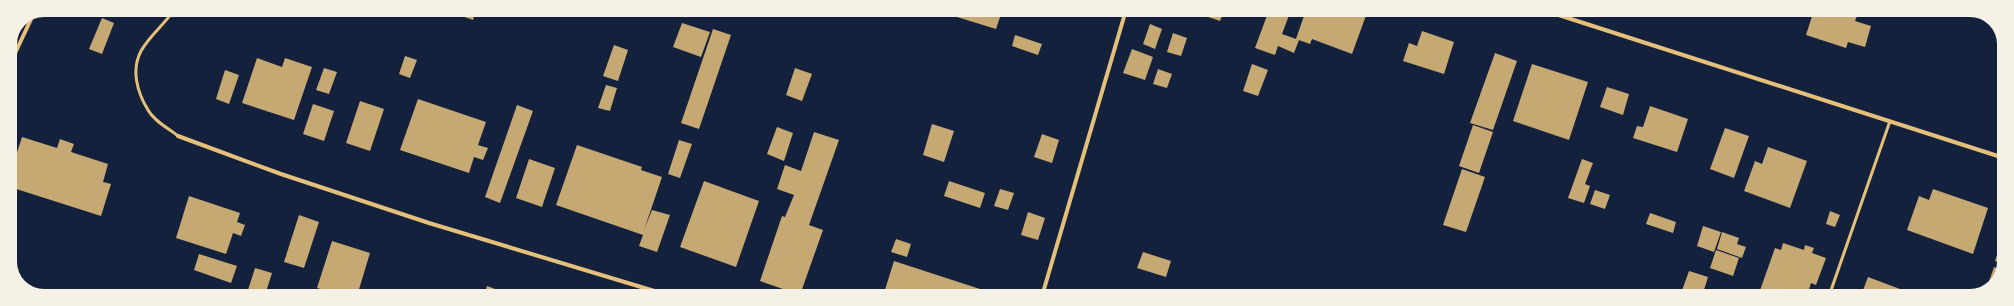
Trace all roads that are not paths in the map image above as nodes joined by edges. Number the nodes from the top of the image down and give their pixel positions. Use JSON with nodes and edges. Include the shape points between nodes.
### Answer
{"nodes":[{"id":1,"x":168,"y":17,"type":"edge"},
{"id":2,"x":1124,"y":17,"type":"edge"},
{"id":3,"x":1565,"y":17,"type":"edge"},
{"id":4,"x":30,"y":21,"type":"edge"},
{"id":5,"x":17,"y":49,"type":"edge"},
{"id":6,"x":1890,"y":121,"type":"junction"},
{"id":7,"x":178,"y":136,"type":"joint"},
{"id":8,"x":1997,"y":156,"type":"edge"},
{"id":9,"x":649,"y":289,"type":"edge"},
{"id":10,"x":1044,"y":289,"type":"edge"},
{"id":11,"x":1832,"y":289,"type":"edge"}],
"edges":[{"from":1,"to":7,"type":"lane","via":[[152,34],[135,65],[137,84],[148,110]]},
{"from":2,"to":10,"type":"street"},
{"from":3,"to":6,"type":"street"},
{"from":4,"to":5,"type":"street"},
{"from":6,"to":8,"type":"street"},
{"from":6,"to":11,"type":"lane"},
{"from":7,"to":9,"type":"street","via":[[421,221]]}]}
